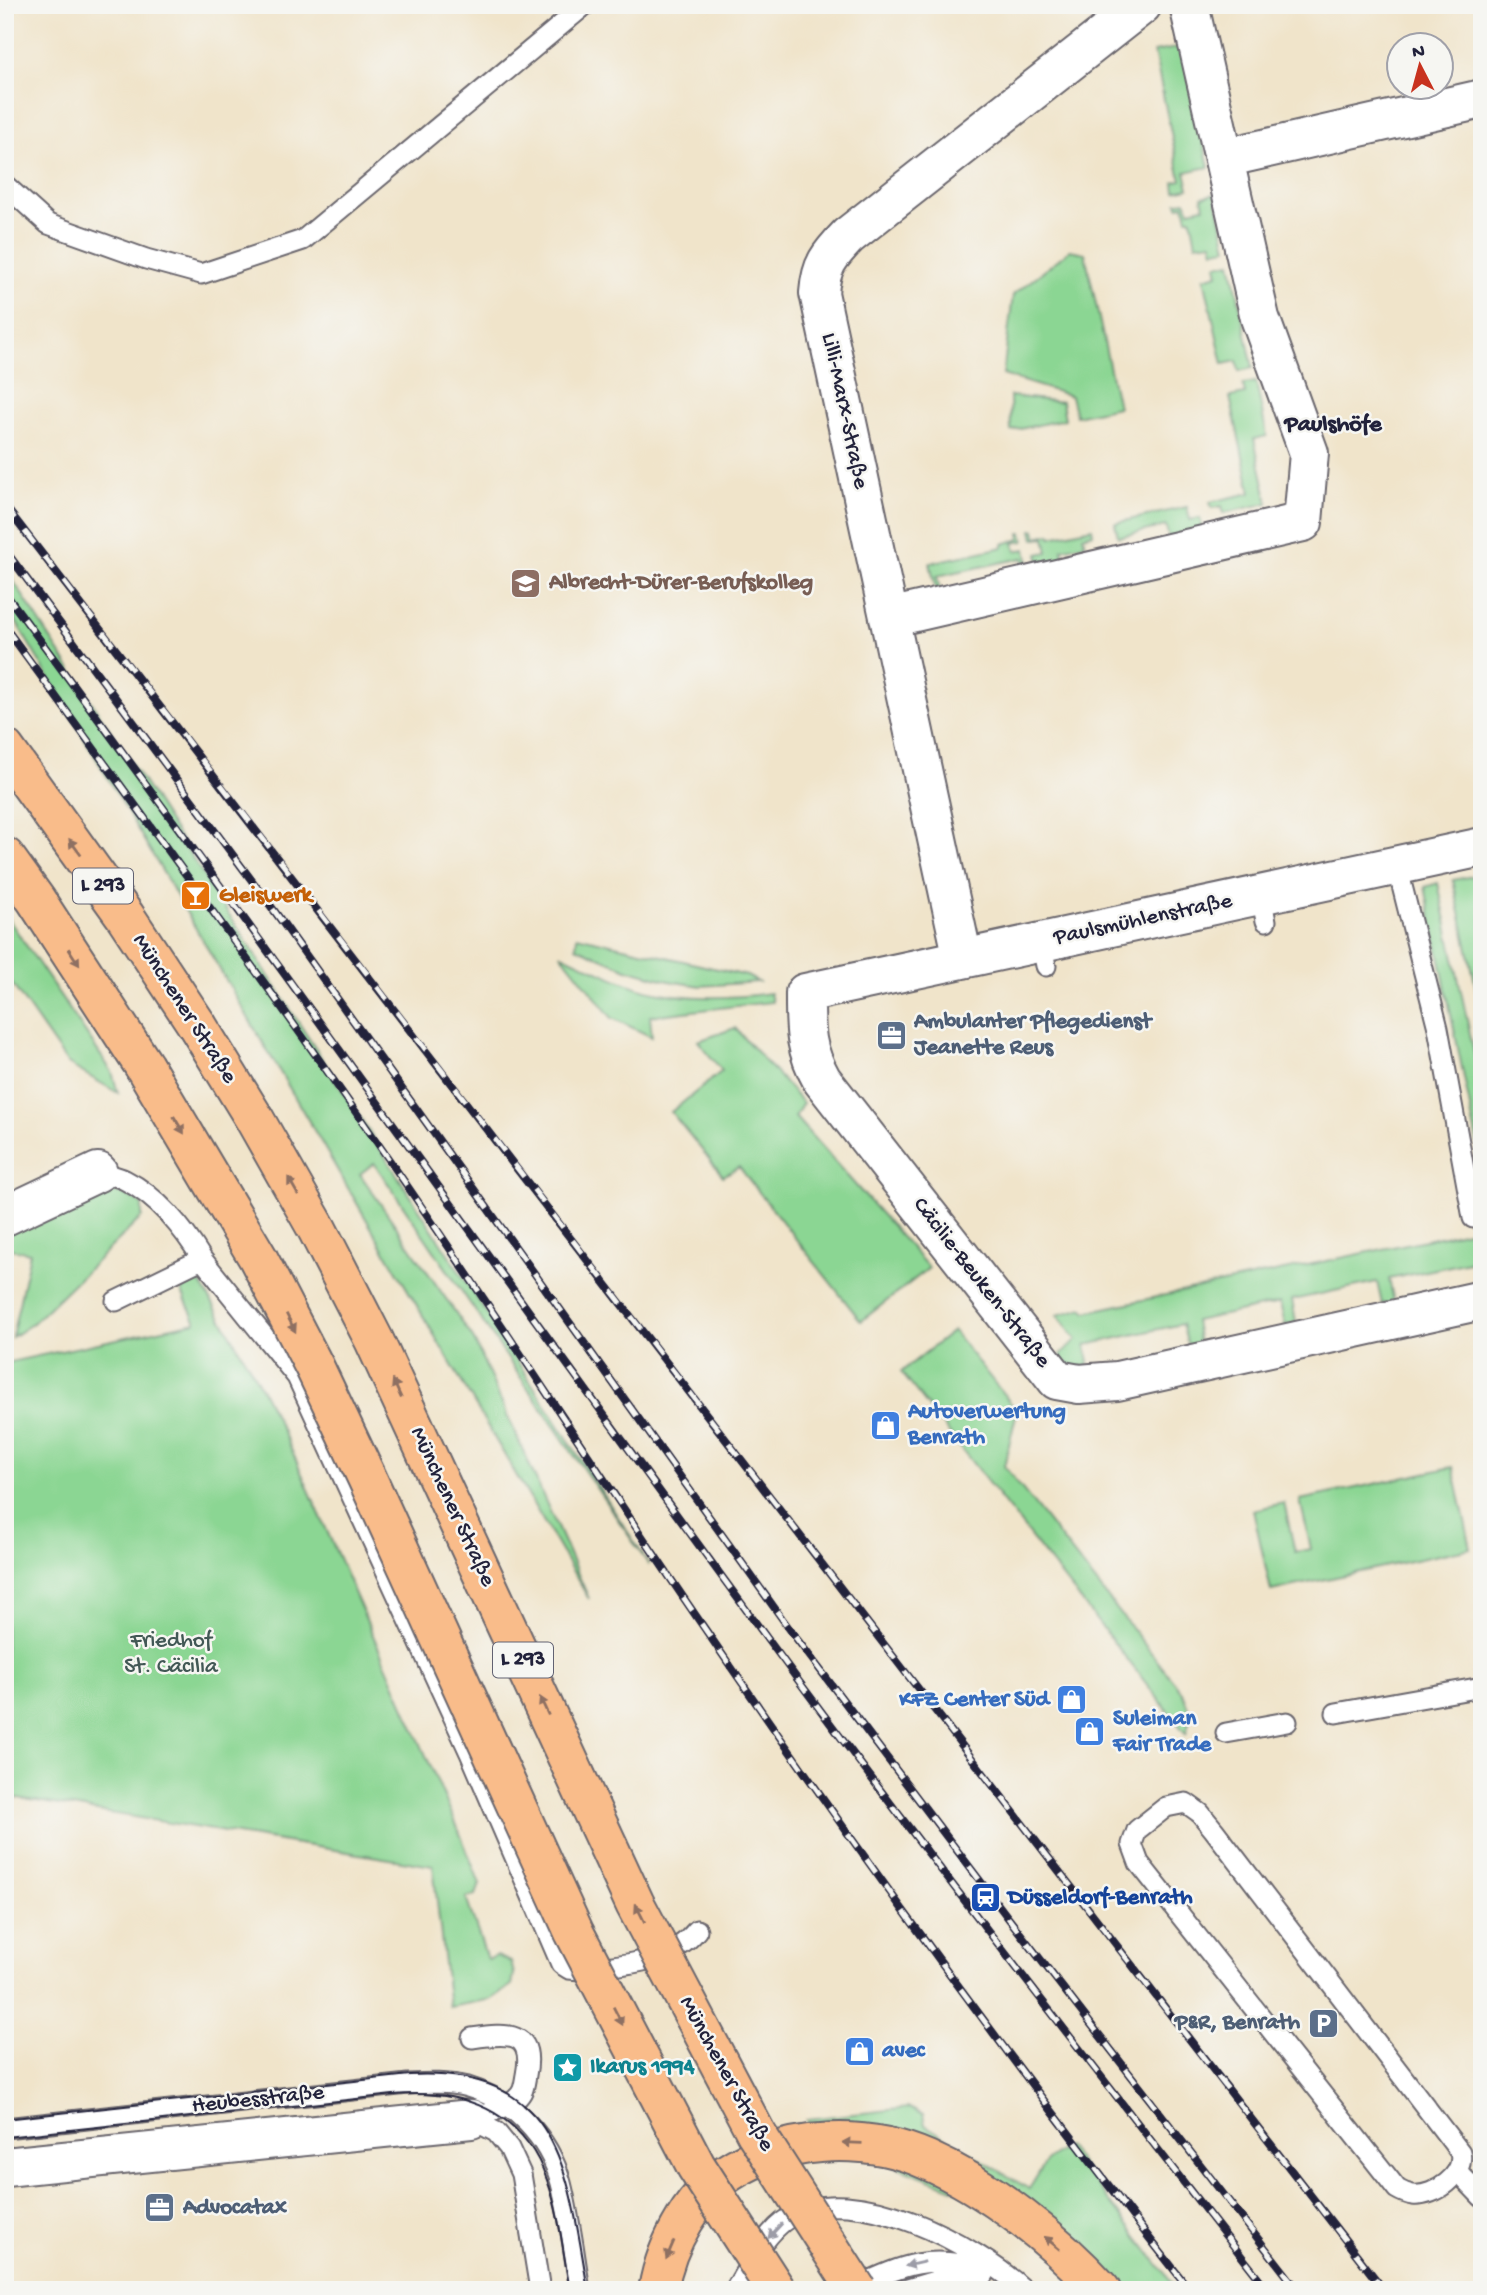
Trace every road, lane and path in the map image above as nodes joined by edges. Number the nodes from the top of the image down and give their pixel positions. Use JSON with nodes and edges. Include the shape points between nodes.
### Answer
{"nodes":[{"id":1,"x":585,"y":5,"type":"edge"},
{"id":2,"x":1142,"y":5,"type":"edge"},
{"id":3,"x":1189,"y":5,"type":"edge"},
{"id":4,"x":1482,"y":99,"type":"edge"},
{"id":5,"x":1224,"y":158,"type":"junction"},
{"id":6,"x":5,"y":185,"type":"edge"},
{"id":7,"x":889,"y":618,"type":"junction"},
{"id":8,"x":5,"y":749,"type":"edge"},
{"id":9,"x":1482,"y":847,"type":"edge"},
{"id":10,"x":5,"y":857,"type":"edge"},
{"id":11,"x":1397,"y":866,"type":"junction"},
{"id":12,"x":963,"y":959,"type":"junction"},
{"id":13,"x":805,"y":993,"type":"joint"},
{"id":14,"x":98,"y":1172,"type":"joint"},
{"id":15,"x":5,"y":1216,"type":"edge"},
{"id":16,"x":1474,"y":1218,"type":"dead end"},
{"id":17,"x":202,"y":1259,"type":"junction"},
{"id":18,"x":1482,"y":1300,"type":"edge"},
{"id":19,"x":116,"y":1301,"type":"dead end"},
{"id":20,"x":1482,"y":1688,"type":"edge"},
{"id":21,"x":1336,"y":1713,"type":"dead end"},
{"id":22,"x":1287,"y":1722,"type":"dead end"},
{"id":23,"x":1226,"y":1733,"type":"dead end"},
{"id":24,"x":697,"y":1930,"type":"dead end"},
{"id":25,"x":472,"y":2038,"type":"dead end"},
{"id":26,"x":508,"y":2104,"type":"junction"},
{"id":27,"x":471,"y":2119,"type":"junction"},
{"id":28,"x":5,"y":2129,"type":"edge"},
{"id":29,"x":5,"y":2167,"type":"edge"},
{"id":30,"x":1458,"y":2172,"type":"junction"},
{"id":31,"x":1482,"y":2197,"type":"edge"},
{"id":32,"x":1006,"y":2273,"type":"junction"},
{"id":33,"x":540,"y":2290,"type":"edge"},
{"id":34,"x":580,"y":2290,"type":"edge"},
{"id":35,"x":657,"y":2290,"type":"edge"},
{"id":36,"x":735,"y":2290,"type":"edge"},
{"id":37,"x":776,"y":2290,"type":"edge"},
{"id":38,"x":849,"y":2290,"type":"edge"},
{"id":39,"x":857,"y":2290,"type":"edge"},
{"id":40,"x":904,"y":2290,"type":"edge"},
{"id":41,"x":966,"y":2290,"type":"edge"},
{"id":42,"x":1024,"y":2290,"type":"edge"},
{"id":43,"x":1101,"y":2290,"type":"edge"}],
"edges":[{"from":1,"to":6,"type":"lane","via":[[303,240],[201,274],[48,224]]},
{"from":2,"to":7,"type":"street","name":"Lilli-Marx-Straße","via":[[848,236],[829,255],[820,274],[819,293]]},
{"from":3,"to":5,"type":"street"},
{"from":4,"to":5,"type":"street"},
{"from":5,"to":7,"type":"street","via":[[1260,318],[1309,453],[1303,522]]},
{"from":7,"to":12,"type":"street","name":"Lilli-Marx-Straße"},
{"from":39,"to":8,"type":"highway","name":"Münchener Straße","number":"L 293","one_way":true,"bridge":true,"via":[[756,2133],[648,1928],[374,1340],[317,1229],[197,1025]]},
{"from":9,"to":11,"type":"street","name":"Paulsmühlenstraße"},
{"from":10,"to":37,"type":"highway","number":"L 293","one_way":true,"bridge":true,"via":[[144,1066],[258,1258],[315,1368],[580,1944],[696,2166]]},
{"from":11,"to":12,"type":"street","name":"Paulsmühlenstraße","via":[[1263,909],[1044,954]]},
{"from":11,"to":16,"type":"lane","via":[[1438,1028]]},
{"from":12,"to":13,"type":"street","name":"Paulsmühlenstraße"},
{"from":13,"to":18,"type":"street","name":"Cäcilie-Beuken-Straße","via":[[808,1048],[822,1080],[1057,1380],[1079,1384],[1116,1381]]},
{"from":14,"to":15,"type":"street"},
{"from":14,"to":17,"type":"lane","via":[[124,1179],[154,1199]]},
{"from":17,"to":19,"type":"lane"},
{"from":17,"to":24,"type":"lane","via":[[297,1377],[561,1964],[580,1970],[647,1961],[677,1950]]},
{"from":20,"to":21,"type":"lane"},
{"from":22,"to":23,"type":"lane"},
{"from":25,"to":26,"type":"lane","via":[[508,2035],[528,2049],[523,2092]]},
{"from":26,"to":27,"type":"lane","name":"Heubesstraße"},
{"from":26,"to":28,"type":"lane","name":"Heubesstraße","via":[[461,2086],[408,2084]]},
{"from":26,"to":34,"type":"lane","name":"Heubesstraße","via":[[540,2136],[561,2181]]},
{"from":27,"to":29,"type":"street","name":"Heubesstraße"},
{"from":27,"to":33,"type":"lane","via":[[496,2132],[521,2174]]},
{"from":30,"to":30,"type":"lane","via":[[1462,2161],[1452,2139],[1200,1813],[1186,1803],[1170,1804],[1137,1830],[1132,1844],[1139,1863],[1397,2189],[1409,2195],[1432,2192]]},
{"from":30,"to":31,"type":"lane"},
{"from":32,"to":36,"type":"lane","one_way":true,"via":[[924,2227],[885,2212],[847,2206],[816,2208],[788,2218],[775,2229]]},
{"from":32,"to":38,"type":"lane","one_way":true,"via":[[936,2260],[908,2265]]},
{"from":32,"to":40,"type":"lane","via":[[948,2277]]},
{"from":32,"to":41,"type":"lane"},
{"from":32,"to":42,"type":"lane"},
{"from":43,"to":35,"type":"highway","one_way":true,"via":[[1025,2220],[961,2178],[887,2146],[857,2142],[802,2146],[736,2168],[681,2225]]}]}
